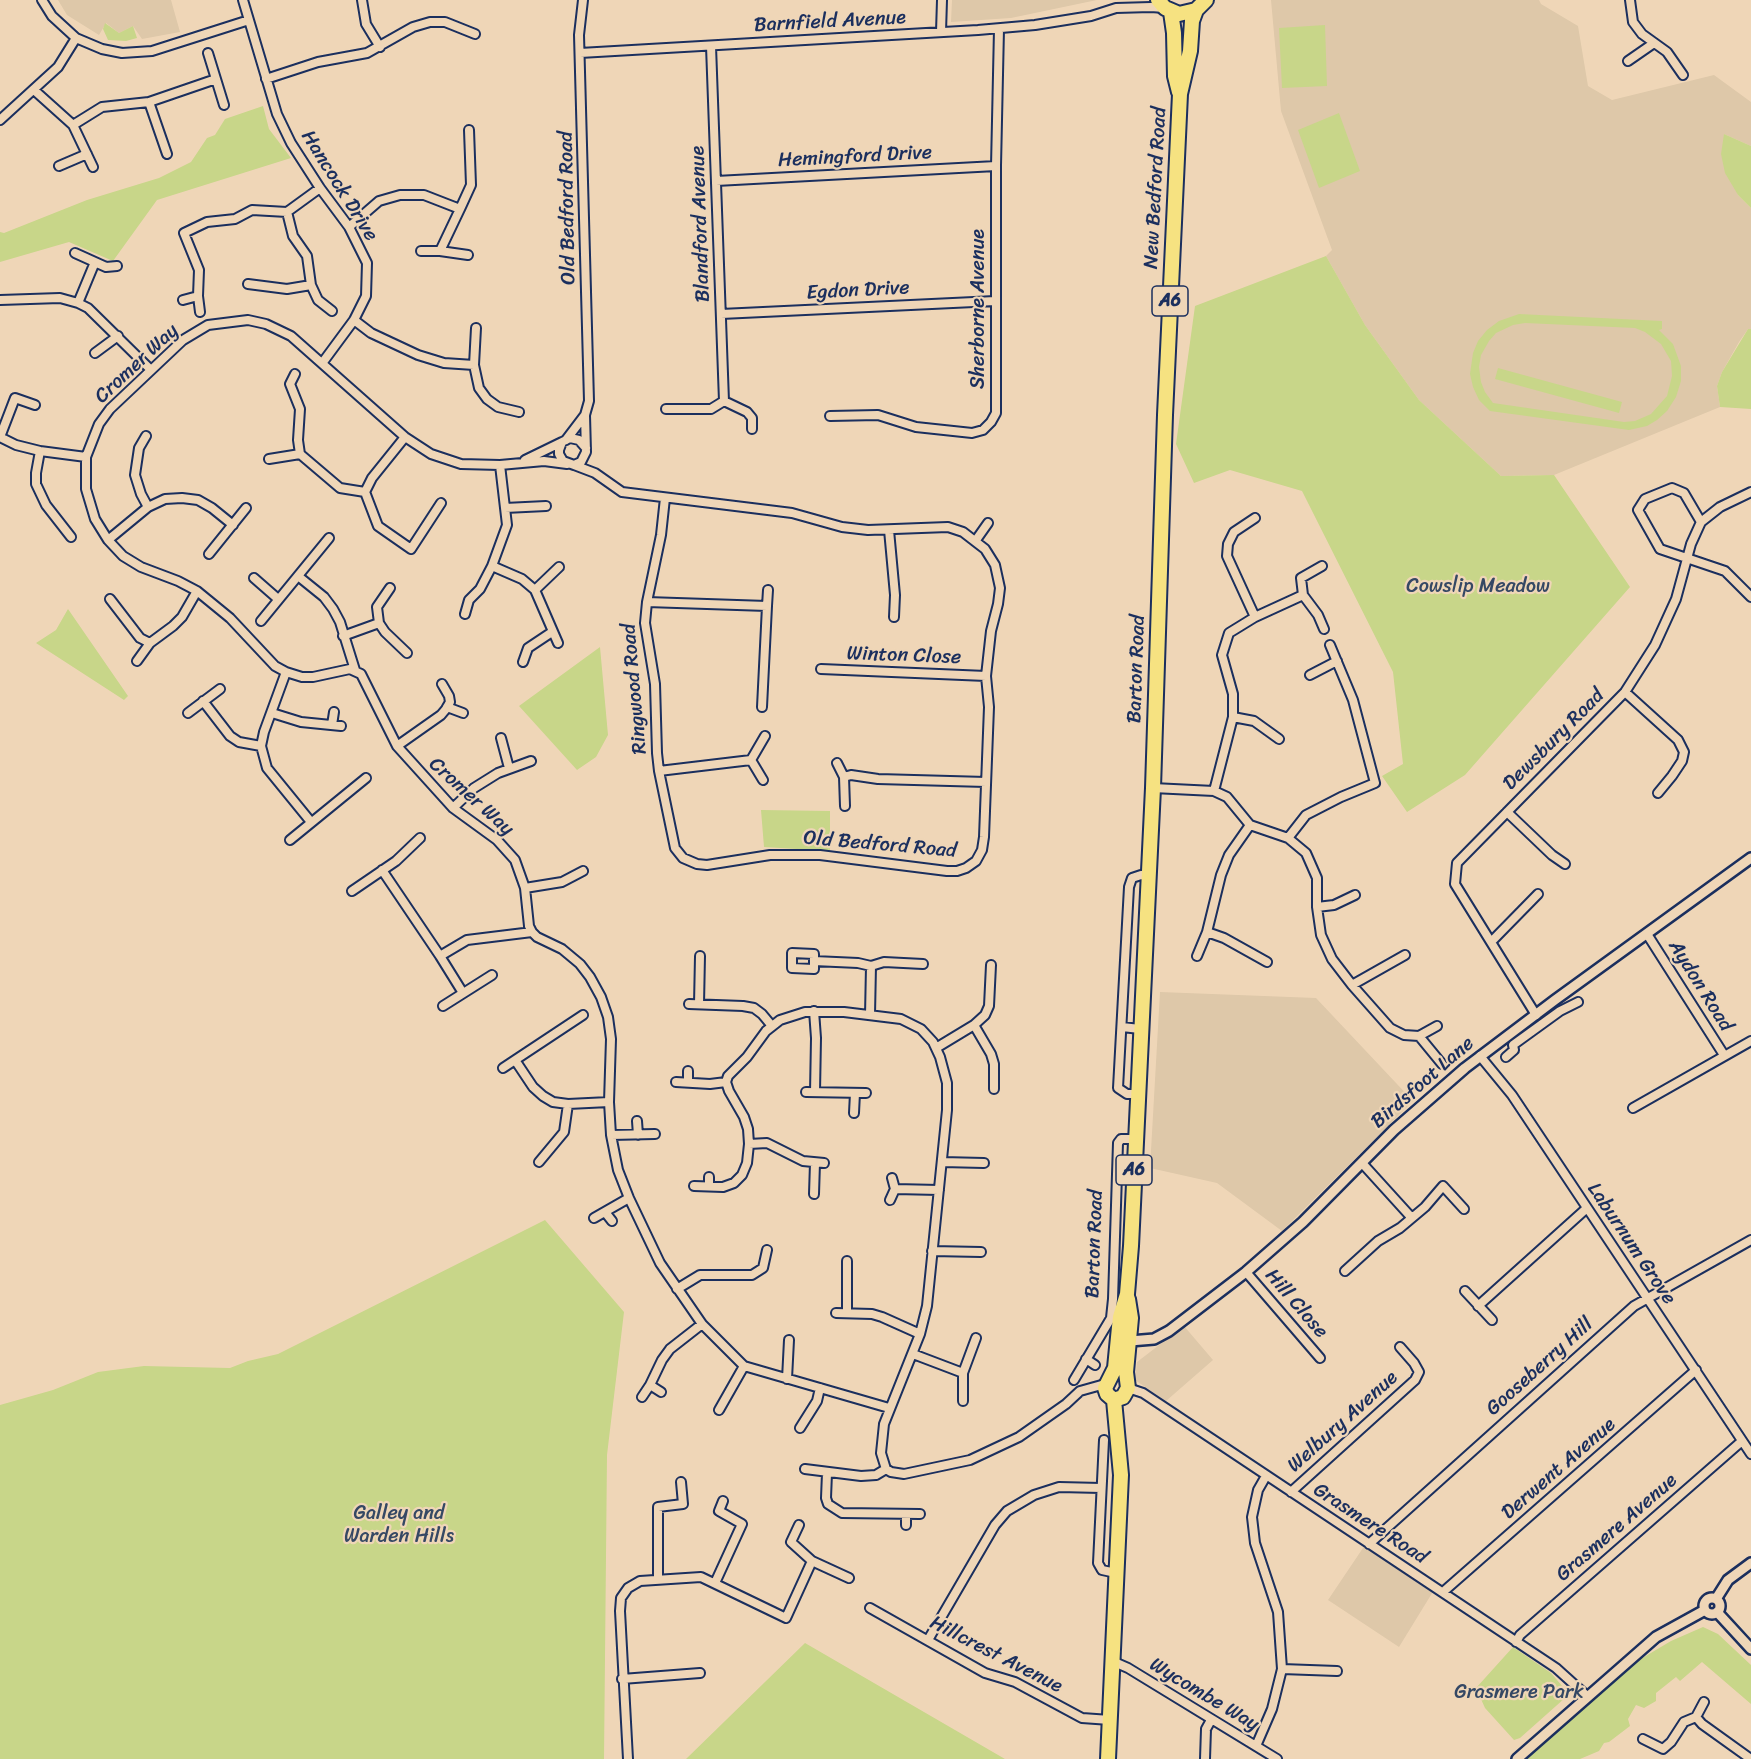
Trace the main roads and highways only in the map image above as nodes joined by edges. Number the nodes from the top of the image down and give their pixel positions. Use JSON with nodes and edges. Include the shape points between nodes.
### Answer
{"nodes":[{"id":1,"x":1201,"y":5,"type":"edge"},
{"id":2,"x":1164,"y":7,"type":"edge"},
{"id":3,"x":1180,"y":94,"type":"junction"},
{"id":4,"x":1163,"y":463,"type":"joint"},
{"id":5,"x":1127,"y":1294,"type":"junction"},
{"id":6,"x":1107,"y":1382,"type":"junction"},
{"id":7,"x":1127,"y":1385,"type":"junction"},
{"id":8,"x":1114,"y":1400,"type":"junction"},
{"id":9,"x":1108,"y":1759,"type":"edge"}],
"edges":[{"from":1,"to":2,"type":"highway","number":"A6","via":[[1188,13]]},
{"from":1,"to":3,"type":"highway","name":"New Bedford Road","number":"A6","via":[[1192,21]]},
{"from":2,"to":3,"type":"highway","name":"New Bedford Road","number":"A6","via":[[1174,33],[1174,76]]},
{"from":3,"to":4,"type":"highway","name":"New Bedford Road","number":"A6"},
{"from":4,"to":5,"type":"highway","name":"Barton Road","number":"A6","via":[[1153,788]]},
{"from":5,"to":6,"type":"highway","name":"Barton Road","number":"A6","via":[[1120,1317],[1115,1368]]},
{"from":5,"to":7,"type":"highway","name":"Barton Road","number":"A6","via":[[1131,1318]]},
{"from":6,"to":7,"type":"highway","via":[[1118,1376]]},
{"from":6,"to":8,"type":"highway","via":[[1107,1395]]},
{"from":7,"to":8,"type":"highway","via":[[1123,1397]]},
{"from":8,"to":9,"type":"highway","via":[[1121,1475]]}]}
